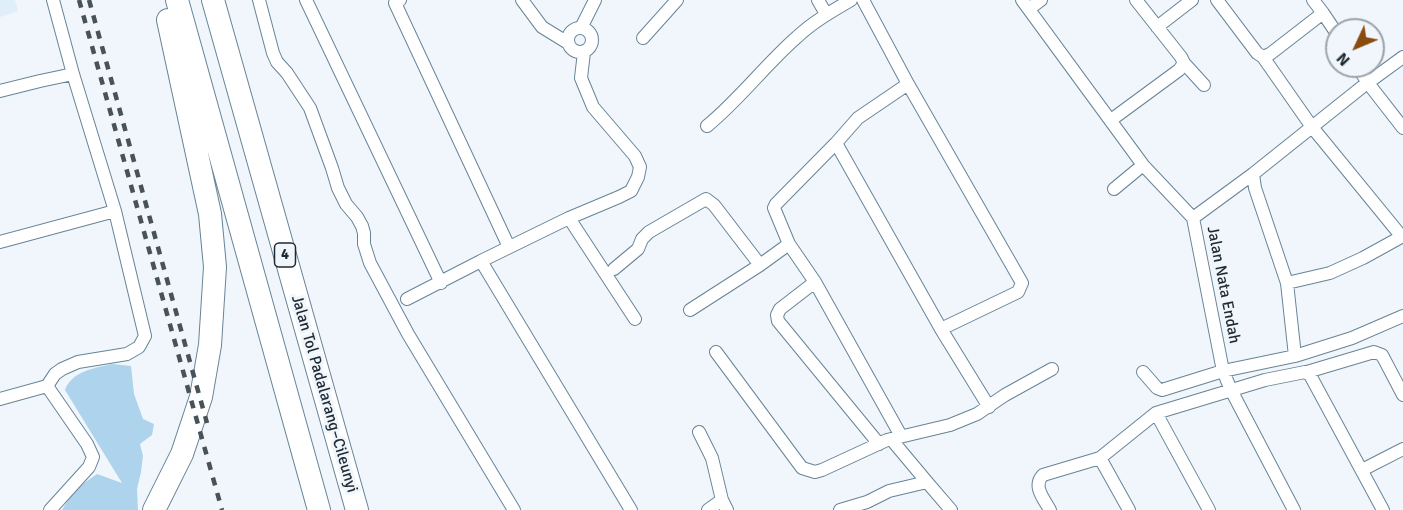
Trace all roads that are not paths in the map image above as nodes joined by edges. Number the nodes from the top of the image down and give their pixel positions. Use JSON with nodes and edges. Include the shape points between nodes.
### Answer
{"nodes":[{"id":1,"x":53,"y":0,"type":"edge"},
{"id":2,"x":163,"y":0,"type":"edge"},
{"id":3,"x":177,"y":0,"type":"edge"},
{"id":4,"x":213,"y":0,"type":"edge"},
{"id":5,"x":260,"y":0,"type":"edge"},
{"id":6,"x":306,"y":0,"type":"edge"},
{"id":7,"x":522,"y":0,"type":"edge"},
{"id":8,"x":595,"y":0,"type":"edge"},
{"id":9,"x":677,"y":0,"type":"edge"},
{"id":10,"x":818,"y":0,"type":"edge"},
{"id":11,"x":851,"y":0,"type":"edge"},
{"id":12,"x":863,"y":0,"type":"edge"},
{"id":13,"x":1041,"y":0,"type":"edge"},
{"id":14,"x":1136,"y":0,"type":"edge"},
{"id":15,"x":1192,"y":0,"type":"edge"},
{"id":16,"x":1217,"y":0,"type":"edge"},
{"id":17,"x":1313,"y":0,"type":"edge"},
{"id":18,"x":396,"y":1,"type":"edge"},
{"id":19,"x":1026,"y":4,"type":"edge"},
{"id":20,"x":1323,"y":13,"type":"junction"},
{"id":21,"x":826,"y":14,"type":"junction"},
{"id":22,"x":1326,"y":18,"type":"edge"},
{"id":23,"x":1157,"y":27,"type":"junction"},
{"id":24,"x":581,"y":28,"type":"junction"},
{"id":25,"x":643,"y":38,"type":"dead end"},
{"id":26,"x":568,"y":43,"type":"junction"},
{"id":27,"x":584,"y":52,"type":"junction"},
{"id":28,"x":1263,"y":57,"type":"junction"},
{"id":29,"x":1403,"y":57,"type":"edge"},
{"id":30,"x":1184,"y":63,"type":"junction"},
{"id":31,"x":73,"y":74,"type":"junction"},
{"id":32,"x":1365,"y":78,"type":"edge"},
{"id":33,"x":1368,"y":83,"type":"junction"},
{"id":34,"x":908,"y":84,"type":"junction"},
{"id":35,"x":1204,"y":85,"type":"dead end"},
{"id":36,"x":0,"y":91,"type":"edge"},
{"id":37,"x":1111,"y":120,"type":"junction"},
{"id":38,"x":707,"y":126,"type":"dead end"},
{"id":39,"x":1312,"y":127,"type":"junction"},
{"id":40,"x":1403,"y":128,"type":"edge"},
{"id":41,"x":836,"y":143,"type":"junction"},
{"id":42,"x":1143,"y":165,"type":"junction"},
{"id":43,"x":1253,"y":174,"type":"junction"},
{"id":44,"x":1114,"y":189,"type":"dead end"},
{"id":45,"x":115,"y":211,"type":"junction"},
{"id":46,"x":569,"y":218,"type":"junction"},
{"id":47,"x":1193,"y":218,"type":"junction"},
{"id":48,"x":1403,"y":236,"type":"edge"},
{"id":49,"x":0,"y":242,"type":"edge"},
{"id":50,"x":789,"y":244,"type":"junction"},
{"id":51,"x":509,"y":247,"type":"junction"},
{"id":52,"x":481,"y":261,"type":"junction"},
{"id":53,"x":760,"y":265,"type":"junction"},
{"id":54,"x":614,"y":269,"type":"dead end"},
{"id":55,"x":815,"y":282,"type":"junction"},
{"id":56,"x":441,"y":283,"type":"junction"},
{"id":57,"x":1287,"y":283,"type":"junction"},
{"id":58,"x":407,"y":299,"type":"dead end"},
{"id":59,"x":690,"y":310,"type":"dead end"},
{"id":60,"x":1403,"y":316,"type":"edge"},
{"id":61,"x":635,"y":319,"type":"dead end"},
{"id":62,"x":941,"y":329,"type":"junction"},
{"id":63,"x":716,"y":352,"type":"dead end"},
{"id":64,"x":1295,"y":356,"type":"junction"},
{"id":65,"x":1052,"y":369,"type":"dead end"},
{"id":66,"x":1143,"y":372,"type":"dead end"},
{"id":67,"x":1307,"y":372,"type":"junction"},
{"id":68,"x":1227,"y":382,"type":"junction"},
{"id":69,"x":47,"y":386,"type":"junction"},
{"id":70,"x":1403,"y":395,"type":"edge"},
{"id":71,"x":0,"y":399,"type":"edge"},
{"id":72,"x":989,"y":407,"type":"junction"},
{"id":73,"x":1156,"y":413,"type":"junction"},
{"id":74,"x":699,"y":432,"type":"dead end"},
{"id":75,"x":896,"y":437,"type":"junction"},
{"id":76,"x":879,"y":444,"type":"junction"},
{"id":77,"x":1403,"y":449,"type":"edge"},
{"id":78,"x":1100,"y":458,"type":"junction"},
{"id":79,"x":1362,"y":470,"type":"junction"},
{"id":80,"x":927,"y":482,"type":"junction"},
{"id":81,"x":725,"y":505,"type":"edge"},
{"id":82,"x":50,"y":510,"type":"edge"},
{"id":83,"x":154,"y":510,"type":"edge"},
{"id":84,"x":318,"y":510,"type":"edge"},
{"id":85,"x":357,"y":510,"type":"edge"},
{"id":86,"x":514,"y":510,"type":"edge"},
{"id":87,"x":631,"y":510,"type":"edge"},
{"id":88,"x":708,"y":510,"type":"edge"},
{"id":89,"x":840,"y":510,"type":"edge"},
{"id":90,"x":951,"y":510,"type":"edge"},
{"id":91,"x":1050,"y":510,"type":"edge"},
{"id":92,"x":1129,"y":510,"type":"edge"},
{"id":93,"x":1209,"y":510,"type":"edge"},
{"id":94,"x":1293,"y":510,"type":"edge"},
{"id":95,"x":1383,"y":510,"type":"edge"}],
"edges":[{"from":1,"to":31,"type":"street"},
{"from":2,"to":83,"type":"highway","via":[[210,214],[214,267],[210,345],[201,397],[182,454]]},
{"from":3,"to":84,"type":"highway","number":"4"},
{"from":4,"to":85,"type":"highway","name":"Jalan Tol Padalarang–Cileunyi","number":"4"},
{"from":5,"to":86,"type":"street","via":[[273,53],[310,108],[338,188],[362,226],[370,263]]},
{"from":6,"to":56,"type":"street"},
{"from":7,"to":26,"type":"street","via":[[542,27]]},
{"from":8,"to":24,"type":"street"},
{"from":9,"to":25,"type":"street"},
{"from":10,"to":21,"type":"street"},
{"from":11,"to":21,"type":"street"},
{"from":12,"to":34,"type":"street"},
{"from":13,"to":19,"type":"street"},
{"from":14,"to":23,"type":"street"},
{"from":15,"to":23,"type":"street"},
{"from":16,"to":28,"type":"street"},
{"from":17,"to":20,"type":"street"},
{"from":18,"to":51,"type":"street"},
{"from":19,"to":37,"type":"street","name":"Jalan Nata Endah"},
{"from":20,"to":22,"type":"street"},
{"from":20,"to":28,"type":"street"},
{"from":21,"to":38,"type":"street","via":[[795,38]]},
{"from":23,"to":30,"type":"street"},
{"from":24,"to":26,"type":"street","via":[[574,30]]},
{"from":24,"to":27,"type":"street","via":[[592,39]]},
{"from":26,"to":27,"type":"street","via":[[572,49]]},
{"from":27,"to":46,"type":"street","via":[[581,78],[593,107],[640,167],[631,191]]},
{"from":28,"to":39,"type":"street"},
{"from":29,"to":33,"type":"street"},
{"from":30,"to":35,"type":"street"},
{"from":30,"to":37,"type":"street"},
{"from":31,"to":36,"type":"street"},
{"from":31,"to":45,"type":"street"},
{"from":32,"to":33,"type":"street"},
{"from":33,"to":39,"type":"street"},
{"from":33,"to":40,"type":"street"},
{"from":34,"to":41,"type":"street","via":[[858,118]]},
{"from":34,"to":62,"type":"street","via":[[1022,283],[1018,292]]},
{"from":37,"to":42,"type":"street","name":"Jalan Nata Endah"},
{"from":39,"to":43,"type":"street"},
{"from":39,"to":48,"type":"street"},
{"from":41,"to":50,"type":"street","via":[[774,208]]},
{"from":41,"to":62,"type":"street"},
{"from":42,"to":44,"type":"street"},
{"from":42,"to":47,"type":"street","name":"Jalan Nata Endah"},
{"from":43,"to":47,"type":"street"},
{"from":43,"to":57,"type":"street"},
{"from":45,"to":49,"type":"street"},
{"from":45,"to":69,"type":"street","via":[[145,336],[127,354],[78,362],[62,369]]},
{"from":46,"to":51,"type":"street"},
{"from":46,"to":61,"type":"street"},
{"from":47,"to":68,"type":"street","name":"Jalan Nata Endah"},
{"from":48,"to":57,"type":"street","via":[[1330,273]]},
{"from":50,"to":53,"type":"street"},
{"from":50,"to":55,"type":"street"},
{"from":51,"to":52,"type":"street"},
{"from":52,"to":56,"type":"street"},
{"from":52,"to":87,"type":"street"},
{"from":53,"to":54,"type":"street","via":[[706,199],[649,232],[638,249]]},
{"from":53,"to":59,"type":"street"},
{"from":55,"to":75,"type":"street"},
{"from":55,"to":76,"type":"street","via":[[780,309],[778,321]]},
{"from":56,"to":58,"type":"street"},
{"from":57,"to":64,"type":"street"},
{"from":60,"to":64,"type":"street"},
{"from":62,"to":72,"type":"street"},
{"from":63,"to":76,"type":"street","via":[[802,468],[822,470]]},
{"from":64,"to":68,"type":"street"},
{"from":65,"to":72,"type":"street"},
{"from":66,"to":68,"type":"street","via":[[1162,390]]},
{"from":67,"to":68,"type":"street"},
{"from":67,"to":70,"type":"street","via":[[1374,352],[1382,355]]},
{"from":67,"to":79,"type":"street"},
{"from":68,"to":73,"type":"street"},
{"from":68,"to":94,"type":"street","name":"Jalan Nata Endah"},
{"from":69,"to":71,"type":"street"},
{"from":69,"to":82,"type":"street","via":[[93,457]]},
{"from":72,"to":75,"type":"street","via":[[950,425]]},
{"from":73,"to":78,"type":"street"},
{"from":73,"to":93,"type":"street"},
{"from":74,"to":81,"type":"street","via":[[712,458]]},
{"from":75,"to":76,"type":"street"},
{"from":75,"to":80,"type":"street"},
{"from":77,"to":79,"type":"street"},
{"from":78,"to":91,"type":"street","via":[[1039,479],[1039,490]]},
{"from":78,"to":92,"type":"street"},
{"from":79,"to":95,"type":"street"},
{"from":80,"to":89,"type":"street","via":[[889,491]]},
{"from":80,"to":90,"type":"street"},
{"from":81,"to":88,"type":"street"}]}
